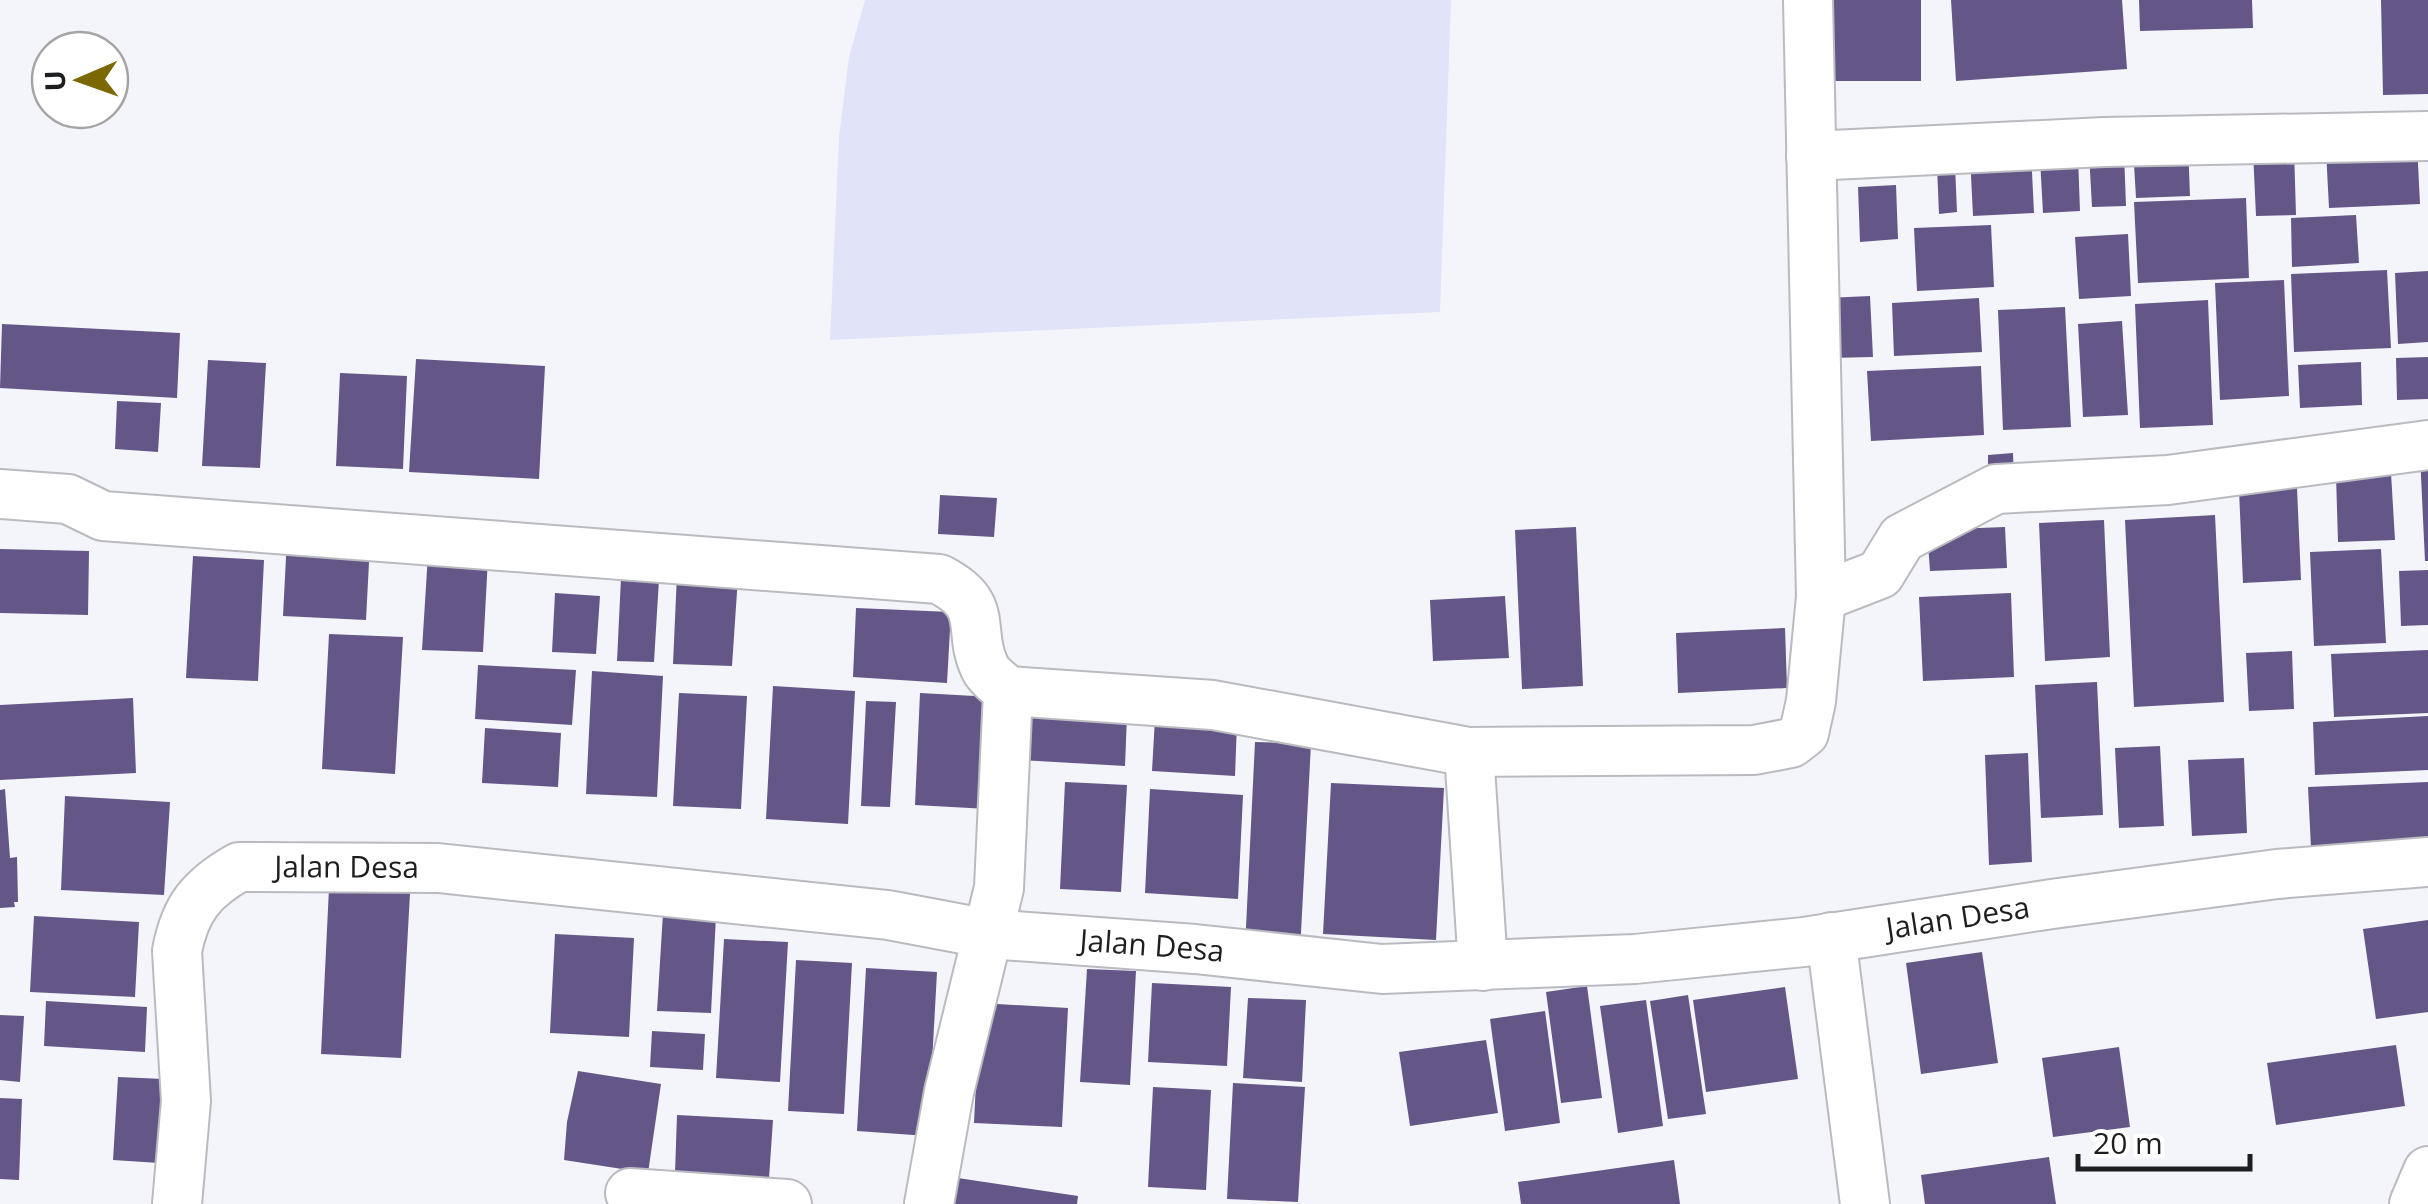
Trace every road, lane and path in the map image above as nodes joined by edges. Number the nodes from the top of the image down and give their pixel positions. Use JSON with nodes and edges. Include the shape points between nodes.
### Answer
{"nodes":[{"id":1,"x":1808,"y":0,"type":"edge"},
{"id":2,"x":2428,"y":136,"type":"edge"},
{"id":3,"x":1811,"y":156,"type":"junction"},
{"id":4,"x":2428,"y":445,"type":"edge"},
{"id":5,"x":0,"y":494,"type":"edge"},
{"id":6,"x":1820,"y":597,"type":"junction"},
{"id":7,"x":1008,"y":691,"type":"junction"},
{"id":8,"x":1469,"y":752,"type":"junction"},
{"id":9,"x":2428,"y":862,"type":"edge"},
{"id":10,"x":989,"y":934,"type":"junction"},
{"id":11,"x":1830,"y":937,"type":"junction"},
{"id":12,"x":1483,"y":966,"type":"junction"},
{"id":13,"x":2428,"y":1171,"type":"edge"},
{"id":14,"x":630,"y":1193,"type":"dead end"},
{"id":15,"x":177,"y":1204,"type":"edge"},
{"id":16,"x":788,"y":1204,"type":"edge"},
{"id":17,"x":929,"y":1204,"type":"edge"},
{"id":18,"x":1865,"y":1204,"type":"edge"},
{"id":19,"x":2414,"y":1204,"type":"edge"}],
"edges":[{"from":1,"to":3,"type":"street"},
{"from":2,"to":3,"type":"street"},
{"from":3,"to":6,"type":"street"},
{"from":4,"to":6,"type":"street","via":[[2168,480],[1996,489],[1902,538],[1880,574]]},
{"from":5,"to":7,"type":"street","via":[[68,499],[103,516],[939,579],[972,606],[986,669]]},
{"from":6,"to":8,"type":"street","via":[[1811,701],[1804,733],[1791,743],[1754,750]]},
{"from":7,"to":8,"type":"street","via":[[1213,705]]},
{"from":7,"to":10,"type":"street","via":[[999,888]]},
{"from":8,"to":12,"type":"street"},
{"from":9,"to":11,"type":"street","name":"Jalan Desa","via":[[2277,874]]},
{"from":10,"to":12,"type":"street","name":"Jalan Desa","via":[[1382,969]]},
{"from":10,"to":15,"type":"street","name":"Jalan Desa","via":[[888,915],[438,868],[239,867],[211,883],[193,906],[177,951],[186,1100]]},
{"from":10,"to":17,"type":"street"},
{"from":11,"to":12,"type":"street","name":"Jalan Desa","via":[[1634,959]]},
{"from":11,"to":18,"type":"street"},
{"from":13,"to":19,"type":"street"},
{"from":14,"to":16,"type":"street"}]}
